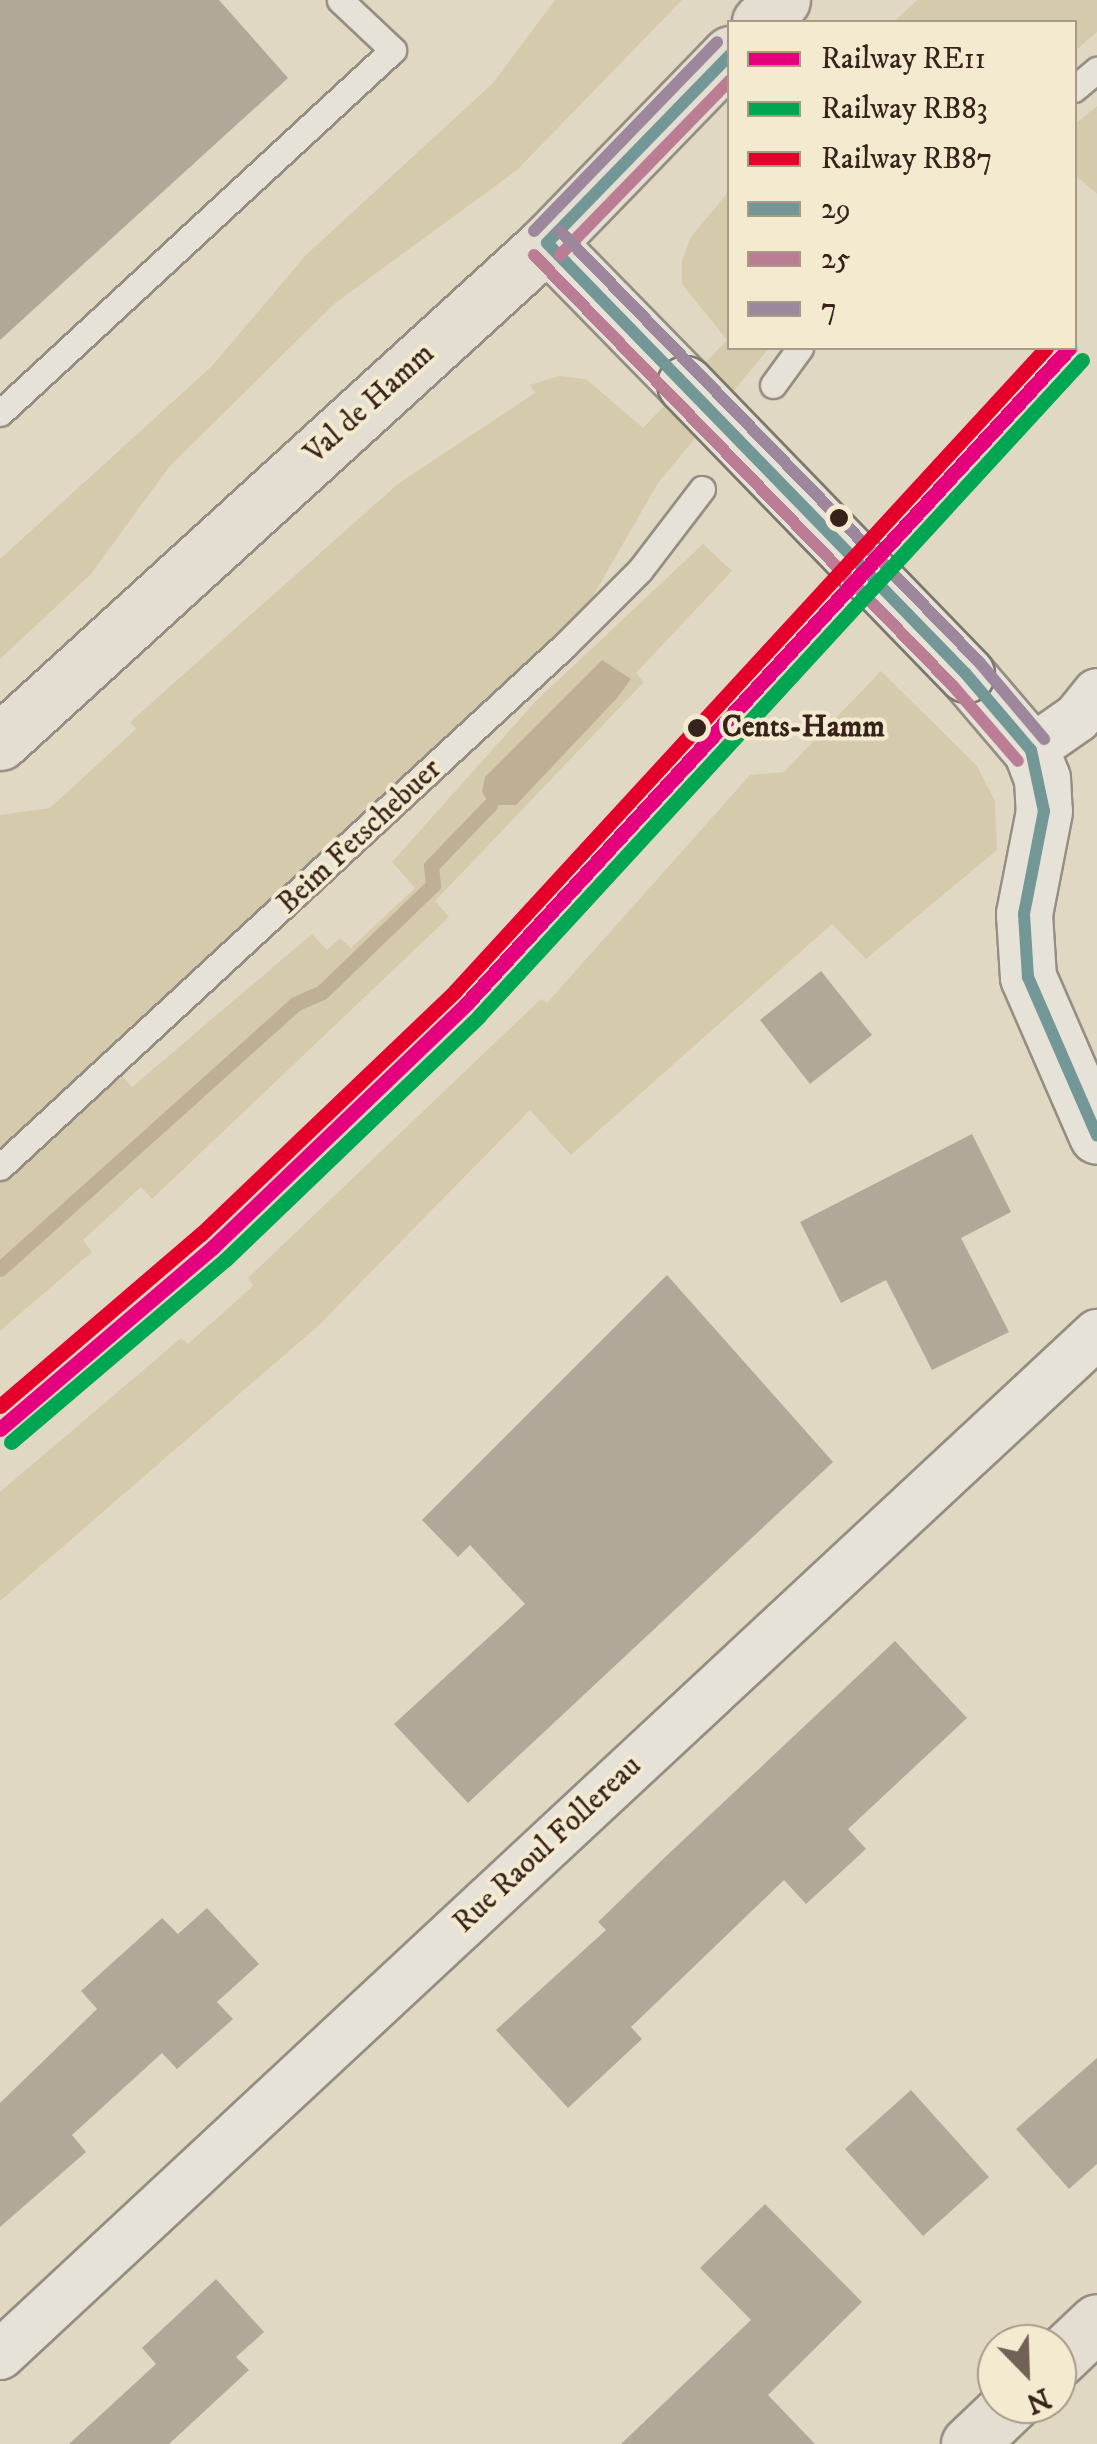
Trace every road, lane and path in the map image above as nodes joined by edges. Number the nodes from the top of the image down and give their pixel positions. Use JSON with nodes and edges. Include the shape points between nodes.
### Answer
{"nodes":[{"id":1,"x":340,"y":0,"type":"edge"},
{"id":2,"x":782,"y":0,"type":"edge"},
{"id":3,"x":762,"y":20,"type":"edge"},
{"id":4,"x":727,"y":57,"type":"edge"},
{"id":5,"x":1097,"y":70,"type":"edge"},
{"id":6,"x":1077,"y":87,"type":"edge"},
{"id":7,"x":546,"y":243,"type":"junction"},
{"id":8,"x":798,"y":350,"type":"edge"},
{"id":9,"x":772,"y":385,"type":"dead end"},
{"id":10,"x":0,"y":413,"type":"edge"},
{"id":11,"x":702,"y":489,"type":"dead end"},
{"id":12,"x":1097,"y":693,"type":"edge"},
{"id":13,"x":0,"y":742,"type":"edge"},
{"id":14,"x":1031,"y":750,"type":"junction"},
{"id":15,"x":1097,"y":1136,"type":"edge"},
{"id":16,"x":0,"y":1167,"type":"edge"},
{"id":17,"x":1097,"y":1334,"type":"edge"},
{"id":18,"x":1097,"y":2322,"type":"edge"},
{"id":19,"x":1077,"y":2341,"type":"edge"},
{"id":20,"x":0,"y":2355,"type":"edge"},
{"id":21,"x":990,"y":2424,"type":"edge"},
{"id":22,"x":969,"y":2444,"type":"edge"}],
"edges":[{"from":1,"to":10,"type":"lane","via":[[393,50]]},
{"from":2,"to":3,"type":"main road"},
{"from":4,"to":7,"type":"main road","name":"Val de Hamm"},
{"from":5,"to":6,"type":"lane"},
{"from":7,"to":13,"type":"main road","name":"Val de Hamm"},
{"from":7,"to":14,"type":"main road","bridge":true,"via":[[966,674]]},
{"from":8,"to":9,"type":"lane"},
{"from":11,"to":16,"type":"lane","name":"Beim Fetschebuer","via":[[640,570],[564,646]]},
{"from":12,"to":14,"type":"street","via":[[1076,718]]},
{"from":14,"to":15,"type":"main road","via":[[1044,811],[1024,914],[1028,977]]},
{"from":17,"to":20,"type":"street","name":"Rue Raoul Follereau"},
{"from":18,"to":19,"type":"main road"},
{"from":21,"to":22,"type":"main road"}]}
